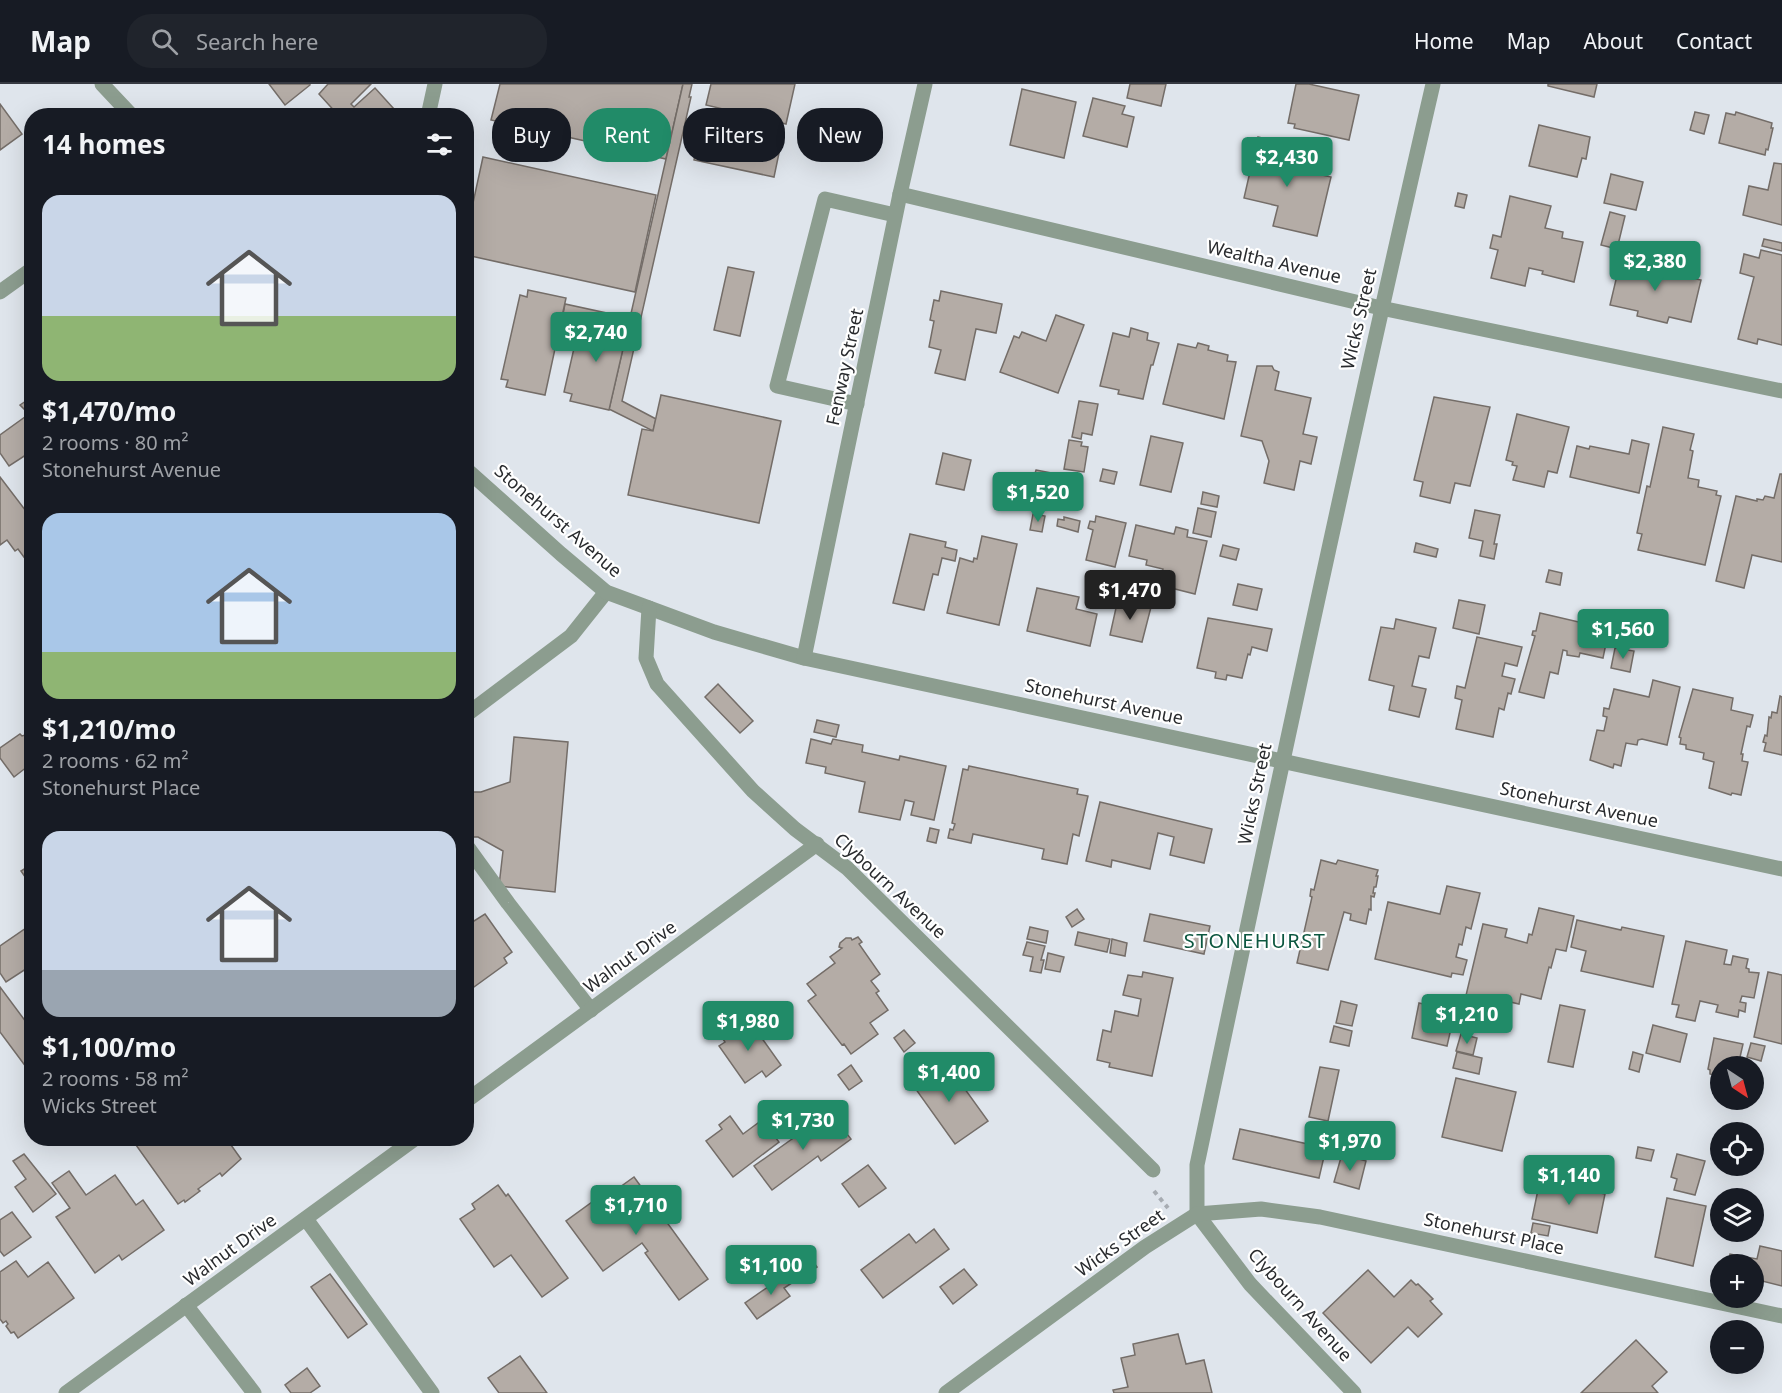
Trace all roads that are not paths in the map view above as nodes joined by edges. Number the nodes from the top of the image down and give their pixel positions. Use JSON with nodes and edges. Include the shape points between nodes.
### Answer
{"nodes":[{"id":1,"x":102,"y":84,"type":"edge"},
{"id":2,"x":435,"y":84,"type":"edge"},
{"id":3,"x":925,"y":84,"type":"edge"},
{"id":4,"x":1433,"y":84,"type":"edge"},
{"id":5,"x":124,"y":108,"type":"edge"},
{"id":6,"x":430,"y":108,"type":"edge"},
{"id":7,"x":900,"y":194,"type":"junction"},
{"id":8,"x":896,"y":215,"type":"junction"},
{"id":9,"x":24,"y":275,"type":"edge"},
{"id":10,"x":0,"y":292,"type":"edge"},
{"id":11,"x":1381,"y":308,"type":"junction"},
{"id":12,"x":1782,"y":392,"type":"edge"},
{"id":13,"x":857,"y":404,"type":"junction"},
{"id":14,"x":474,"y":475,"type":"edge"},
{"id":15,"x":606,"y":592,"type":"junction"},
{"id":16,"x":649,"y":608,"type":"junction"},
{"id":17,"x":804,"y":658,"type":"junction"},
{"id":18,"x":474,"y":709,"type":"edge"},
{"id":19,"x":1282,"y":760,"type":"junction"},
{"id":20,"x":817,"y":844,"type":"junction"},
{"id":21,"x":474,"y":856,"type":"edge"},
{"id":22,"x":1782,"y":869,"type":"edge"},
{"id":23,"x":591,"y":1010,"type":"junction"},
{"id":24,"x":474,"y":1095,"type":"edge"},
{"id":25,"x":405,"y":1146,"type":"edge"},
{"id":26,"x":1153,"y":1170,"type":"road end"},
{"id":27,"x":1197,"y":1214,"type":"junction"},
{"id":28,"x":306,"y":1219,"type":"junction"},
{"id":29,"x":186,"y":1305,"type":"junction"},
{"id":30,"x":1782,"y":1316,"type":"edge"},
{"id":31,"x":66,"y":1393,"type":"edge"},
{"id":32,"x":254,"y":1393,"type":"edge"},
{"id":33,"x":432,"y":1393,"type":"edge"},
{"id":34,"x":946,"y":1393,"type":"edge"},
{"id":35,"x":1354,"y":1393,"type":"edge"}],
"edges":[{"from":1,"to":5,"type":"street"},
{"from":2,"to":6,"type":"street"},
{"from":3,"to":7,"type":"street","name":"Fenway Street"},
{"from":4,"to":11,"type":"street","name":"Wicks Street"},
{"from":7,"to":8,"type":"street","name":"Fenway Street"},
{"from":7,"to":11,"type":"street","name":"Wealtha Avenue"},
{"from":8,"to":13,"type":"street","name":"Fenway Street"},
{"from":8,"to":13,"type":"street","via":[[825,200],[777,386]]},
{"from":9,"to":10,"type":"street"},
{"from":11,"to":12,"type":"street","name":"Wealtha Avenue"},
{"from":11,"to":19,"type":"street","name":"Wicks Street"},
{"from":13,"to":17,"type":"street","name":"Fenway Street"},
{"from":14,"to":15,"type":"street","name":"Stonehurst Avenue"},
{"from":15,"to":16,"type":"street","name":"Stonehurst Avenue"},
{"from":15,"to":18,"type":"street","via":[[570,636]]},
{"from":16,"to":17,"type":"street","name":"Stonehurst Avenue"},
{"from":16,"to":20,"type":"street","name":"Clybourn Avenue","via":[[646,658],[657,684],[753,791]]},
{"from":17,"to":19,"type":"street","name":"Stonehurst Avenue"},
{"from":19,"to":22,"type":"street","name":"Stonehurst Avenue"},
{"from":19,"to":27,"type":"street","name":"Wicks Street","via":[[1197,1165]]},
{"from":20,"to":23,"type":"street","name":"Walnut Drive"},
{"from":20,"to":26,"type":"street","name":"Clybourn Avenue","via":[[847,868]]},
{"from":21,"to":23,"type":"street"},
{"from":23,"to":24,"type":"street","name":"Walnut Drive"},
{"from":25,"to":28,"type":"street","name":"Walnut Drive"},
{"from":27,"to":30,"type":"street","name":"Stonehurst Place","via":[[1261,1209],[1320,1217]]},
{"from":27,"to":34,"type":"street","name":"Wicks Street","via":[[1145,1247]]},
{"from":27,"to":35,"type":"street","name":"Clybourn Avenue","via":[[1250,1284]]},
{"from":28,"to":29,"type":"street","name":"Walnut Drive"},
{"from":28,"to":33,"type":"street"},
{"from":29,"to":31,"type":"street","name":"Walnut Drive"},
{"from":29,"to":32,"type":"street"}]}
